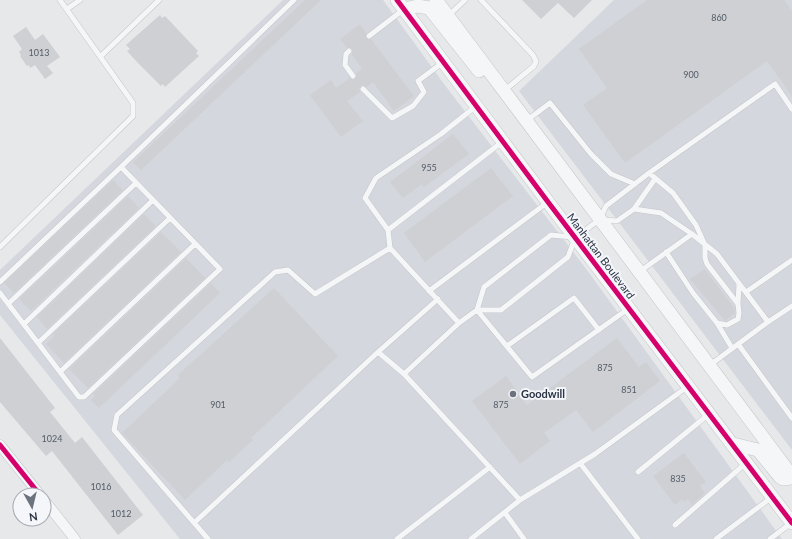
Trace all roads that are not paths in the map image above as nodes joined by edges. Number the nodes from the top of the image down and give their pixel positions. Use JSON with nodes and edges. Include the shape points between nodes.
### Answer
{"nodes":[{"id":1,"x":60,"y":0,"type":"edge"},
{"id":2,"x":80,"y":0,"type":"edge"},
{"id":3,"x":159,"y":0,"type":"edge"},
{"id":4,"x":294,"y":0,"type":"edge"},
{"id":5,"x":436,"y":0,"type":"edge"},
{"id":6,"x":464,"y":0,"type":"edge"},
{"id":7,"x":481,"y":0,"type":"edge"},
{"id":8,"x":400,"y":5,"type":"edge"},
{"id":9,"x":67,"y":9,"type":"junction"},
{"id":10,"x":448,"y":16,"type":"junction"},
{"id":11,"x":369,"y":36,"type":"dead end"},
{"id":12,"x":349,"y":51,"type":"dead end"},
{"id":13,"x":101,"y":56,"type":"junction"},
{"id":14,"x":443,"y":62,"type":"junction"},
{"id":15,"x":353,"y":76,"type":"dead end"},
{"id":16,"x":495,"y":79,"type":"junction"},
{"id":17,"x":364,"y":89,"type":"dead end"},
{"id":18,"x":504,"y":91,"type":"junction"},
{"id":19,"x":476,"y":106,"type":"junction"},
{"id":20,"x":792,"y":109,"type":"edge"},
{"id":21,"x":526,"y":121,"type":"junction"},
{"id":22,"x":503,"y":142,"type":"junction"},
{"id":23,"x":121,"y":167,"type":"junction"},
{"id":24,"x":649,"y":173,"type":"junction"},
{"id":25,"x":655,"y":179,"type":"junction"},
{"id":26,"x":136,"y":183,"type":"junction"},
{"id":27,"x":635,"y":184,"type":"junction"},
{"id":28,"x":153,"y":200,"type":"junction"},
{"id":29,"x":548,"y":202,"type":"junction"},
{"id":30,"x":634,"y":209,"type":"junction"},
{"id":31,"x":170,"y":218,"type":"junction"},
{"id":32,"x":600,"y":220,"type":"junction"},
{"id":33,"x":388,"y":230,"type":"junction"},
{"id":34,"x":692,"y":234,"type":"junction"},
{"id":35,"x":575,"y":238,"type":"junction"},
{"id":36,"x":195,"y":244,"type":"junction"},
{"id":37,"x":706,"y":245,"type":"junction"},
{"id":38,"x":0,"y":247,"type":"edge"},
{"id":39,"x":390,"y":248,"type":"junction"},
{"id":40,"x":666,"y":252,"type":"junction"},
{"id":41,"x":792,"y":260,"type":"edge"},
{"id":42,"x":639,"y":272,"type":"junction"},
{"id":43,"x":0,"y":282,"type":"edge"},
{"id":44,"x":739,"y":284,"type":"junction"},
{"id":45,"x":429,"y":291,"type":"junction"},
{"id":46,"x":746,"y":292,"type":"junction"},
{"id":47,"x":0,"y":293,"type":"edge"},
{"id":48,"x":438,"y":299,"type":"junction"},
{"id":49,"x":8,"y":304,"type":"junction"},
{"id":50,"x":738,"y":304,"type":"junction"},
{"id":51,"x":792,"y":306,"type":"edge"},
{"id":52,"x":629,"y":308,"type":"junction"},
{"id":53,"x":476,"y":310,"type":"junction"},
{"id":54,"x":768,"y":322,"type":"junction"},
{"id":55,"x":459,"y":323,"type":"junction"},
{"id":56,"x":717,"y":323,"type":"junction"},
{"id":57,"x":24,"y":324,"type":"junction"},
{"id":58,"x":599,"y":330,"type":"junction"},
{"id":59,"x":38,"y":343,"type":"junction"},
{"id":60,"x":738,"y":344,"type":"junction"},
{"id":61,"x":507,"y":346,"type":"junction"},
{"id":62,"x":732,"y":348,"type":"junction"},
{"id":63,"x":378,"y":352,"type":"junction"},
{"id":64,"x":709,"y":365,"type":"junction"},
{"id":65,"x":60,"y":372,"type":"junction"},
{"id":66,"x":404,"y":374,"type":"junction"},
{"id":67,"x":689,"y":386,"type":"junction"},
{"id":68,"x":710,"y":413,"type":"junction"},
{"id":69,"x":792,"y":418,"type":"edge"},
{"id":70,"x":733,"y":444,"type":"junction"},
{"id":71,"x":0,"y":445,"type":"edge"},
{"id":72,"x":747,"y":462,"type":"junction"},
{"id":73,"x":580,"y":463,"type":"junction"},
{"id":74,"x":490,"y":467,"type":"junction"},
{"id":75,"x":638,"y":472,"type":"dead end"},
{"id":76,"x":792,"y":477,"type":"edge"},
{"id":77,"x":34,"y":487,"type":"edge"},
{"id":78,"x":772,"y":497,"type":"junction"},
{"id":79,"x":520,"y":500,"type":"junction"},
{"id":80,"x":52,"y":510,"type":"edge"},
{"id":81,"x":505,"y":514,"type":"junction"},
{"id":82,"x":194,"y":523,"type":"junction"},
{"id":83,"x":792,"y":523,"type":"edge"},
{"id":84,"x":675,"y":525,"type":"dead end"},
{"id":85,"x":75,"y":539,"type":"edge"},
{"id":86,"x":208,"y":539,"type":"edge"},
{"id":87,"x":397,"y":539,"type":"edge"},
{"id":88,"x":472,"y":539,"type":"edge"},
{"id":89,"x":524,"y":539,"type":"edge"},
{"id":90,"x":638,"y":539,"type":"edge"},
{"id":91,"x":716,"y":539,"type":"edge"},
{"id":92,"x":770,"y":539,"type":"edge"}],
"edges":[{"from":1,"to":9,"type":"lane"},
{"from":2,"to":9,"type":"lane"},
{"from":3,"to":13,"type":"lane"},
{"from":4,"to":23,"type":"lane"},
{"from":5,"to":10,"type":"street","name":"Manhattan Boulevard"},
{"from":6,"to":10,"type":"lane"},
{"from":7,"to":18,"type":"lane","via":[[536,61],[534,66]]},
{"from":8,"to":11,"type":"lane"},
{"from":8,"to":14,"type":"street","name":"Manhattan Boulevard"},
{"from":8,"to":16,"type":"street","via":[[429,8],[473,65],[484,76]]},
{"from":9,"to":13,"type":"lane"},
{"from":10,"to":16,"type":"street","name":"Manhattan Boulevard"},
{"from":12,"to":15,"type":"lane","via":[[346,54],[345,65]]},
{"from":13,"to":38,"type":"lane","via":[[133,103],[133,116]]},
{"from":14,"to":17,"type":"lane","via":[[418,81],[424,92],[413,106],[392,118]]},
{"from":14,"to":19,"type":"street","name":"Manhattan Boulevard"},
{"from":16,"to":18,"type":"street","name":"Manhattan Boulevard"},
{"from":18,"to":21,"type":"street","name":"Manhattan Boulevard"},
{"from":19,"to":22,"type":"street","name":"Manhattan Boulevard"},
{"from":19,"to":33,"type":"lane","via":[[441,134],[376,178],[365,198]]},
{"from":20,"to":24,"type":"lane","via":[[775,84]]},
{"from":21,"to":27,"type":"lane","via":[[550,103],[591,154],[611,174]]},
{"from":21,"to":32,"type":"street","name":"Manhattan Boulevard"},
{"from":22,"to":29,"type":"street","name":"Manhattan Boulevard"},
{"from":22,"to":33,"type":"lane"},
{"from":23,"to":26,"type":"lane"},
{"from":23,"to":43,"type":"lane"},
{"from":24,"to":25,"type":"lane"},
{"from":24,"to":27,"type":"lane"},
{"from":25,"to":30,"type":"lane"},
{"from":25,"to":37,"type":"lane","via":[[675,197],[696,225]]},
{"from":26,"to":28,"type":"lane"},
{"from":26,"to":49,"type":"lane"},
{"from":27,"to":32,"type":"lane","via":[[606,206]]},
{"from":28,"to":31,"type":"lane"},
{"from":28,"to":57,"type":"lane"},
{"from":29,"to":35,"type":"street","name":"Manhattan Boulevard"},
{"from":29,"to":45,"type":"lane"},
{"from":30,"to":32,"type":"lane","via":[[617,221]]},
{"from":30,"to":34,"type":"lane","via":[[661,213]]},
{"from":31,"to":36,"type":"lane"},
{"from":31,"to":59,"type":"lane"},
{"from":32,"to":35,"type":"lane"},
{"from":32,"to":42,"type":"street","name":"Manhattan Boulevard"},
{"from":33,"to":39,"type":"lane"},
{"from":34,"to":37,"type":"lane"},
{"from":34,"to":40,"type":"lane"},
{"from":35,"to":52,"type":"street","name":"Manhattan Boulevard"},
{"from":35,"to":53,"type":"lane","via":[[568,257],[501,310]]},
{"from":35,"to":53,"type":"lane","via":[[550,235],[484,287]]},
{"from":36,"to":65,"type":"lane"},
{"from":36,"to":65,"type":"lane","via":[[220,269],[84,397],[79,397]]},
{"from":37,"to":44,"type":"lane","via":[[717,254]]},
{"from":37,"to":50,"type":"lane","via":[[707,264]]},
{"from":39,"to":45,"type":"lane"},
{"from":39,"to":82,"type":"lane","via":[[315,294],[288,270],[275,272],[117,415],[114,430]]},
{"from":40,"to":42,"type":"lane"},
{"from":40,"to":56,"type":"lane","via":[[692,293]]},
{"from":41,"to":46,"type":"lane"},
{"from":42,"to":64,"type":"street","name":"Manhattan Boulevard"},
{"from":44,"to":46,"type":"lane"},
{"from":44,"to":50,"type":"lane"},
{"from":45,"to":48,"type":"lane"},
{"from":46,"to":54,"type":"lane"},
{"from":47,"to":49,"type":"lane"},
{"from":48,"to":55,"type":"lane"},
{"from":48,"to":63,"type":"lane"},
{"from":49,"to":57,"type":"lane"},
{"from":50,"to":56,"type":"lane","via":[[738,319],[727,325]]},
{"from":51,"to":54,"type":"lane"},
{"from":52,"to":58,"type":"lane"},
{"from":52,"to":67,"type":"street","name":"Manhattan Boulevard"},
{"from":53,"to":55,"type":"lane"},
{"from":53,"to":61,"type":"lane"},
{"from":54,"to":60,"type":"lane"},
{"from":55,"to":66,"type":"lane"},
{"from":56,"to":62,"type":"lane"},
{"from":57,"to":59,"type":"lane"},
{"from":58,"to":61,"type":"lane","via":[[532,377]]},
{"from":58,"to":61,"type":"lane","via":[[574,298]]},
{"from":59,"to":65,"type":"lane"},
{"from":60,"to":62,"type":"lane"},
{"from":60,"to":69,"type":"lane"},
{"from":62,"to":64,"type":"lane"},
{"from":63,"to":66,"type":"lane"},
{"from":63,"to":82,"type":"lane"},
{"from":64,"to":76,"type":"street","name":"Manhattan Boulevard"},
{"from":66,"to":74,"type":"lane"},
{"from":67,"to":68,"type":"street","name":"Manhattan Boulevard"},
{"from":67,"to":73,"type":"lane"},
{"from":68,"to":70,"type":"street","name":"Manhattan Boulevard"},
{"from":68,"to":75,"type":"lane"},
{"from":70,"to":72,"type":"street","name":"Manhattan Boulevard"},
{"from":70,"to":76,"type":"street","via":[[758,450],[780,477]]},
{"from":71,"to":77,"type":"street"},
{"from":72,"to":78,"type":"street","name":"Manhattan Boulevard"},
{"from":72,"to":84,"type":"lane"},
{"from":73,"to":79,"type":"lane"},
{"from":73,"to":90,"type":"lane"},
{"from":74,"to":79,"type":"lane"},
{"from":74,"to":87,"type":"lane"},
{"from":78,"to":83,"type":"street","name":"Manhattan Boulevard"},
{"from":78,"to":91,"type":"lane"},
{"from":79,"to":81,"type":"lane"},
{"from":80,"to":85,"type":"street"},
{"from":81,"to":88,"type":"lane"},
{"from":81,"to":89,"type":"lane"},
{"from":82,"to":86,"type":"lane"},
{"from":83,"to":92,"type":"lane"}]}
